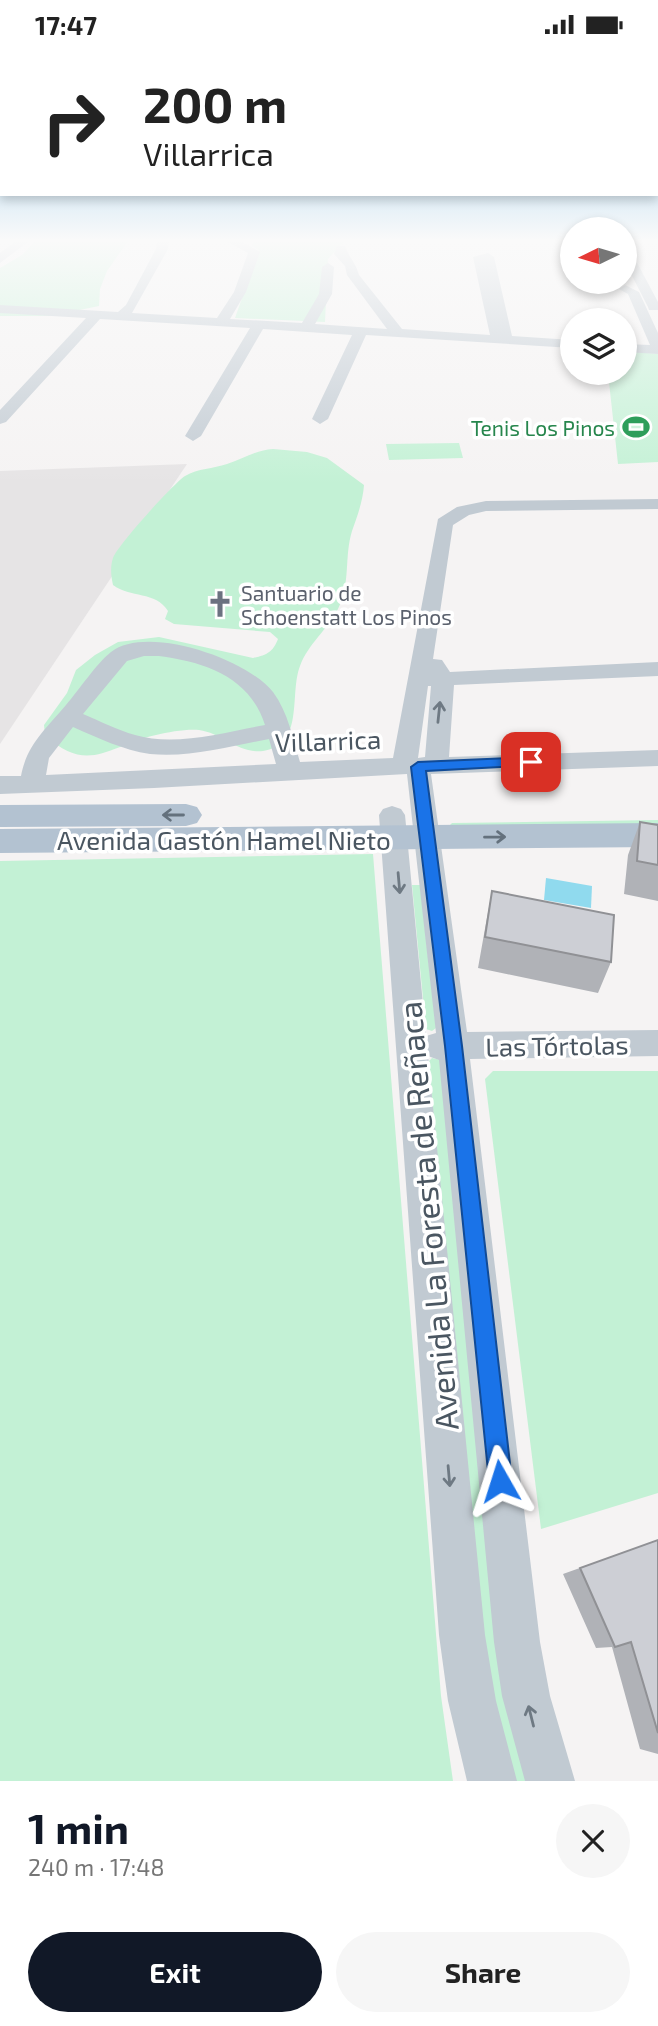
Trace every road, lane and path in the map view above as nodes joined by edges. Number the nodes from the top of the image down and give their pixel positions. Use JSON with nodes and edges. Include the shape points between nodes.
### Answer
{"nodes":[{"id":1,"x":90,"y":322,"type":"edge"},
{"id":2,"x":201,"y":322,"type":"edge"},
{"id":3,"x":308,"y":322,"type":"edge"},
{"id":4,"x":389,"y":322,"type":"edge"},
{"id":5,"x":497,"y":322,"type":"edge"},
{"id":6,"x":499,"y":322,"type":"edge"},
{"id":7,"x":646,"y":322,"type":"edge"},
{"id":8,"x":221,"y":323,"type":"joint"},
{"id":9,"x":259,"y":325,"type":"junction"},
{"id":10,"x":307,"y":328,"type":"junction"},
{"id":11,"x":360,"y":331,"type":"junction"},
{"id":12,"x":398,"y":334,"type":"junction"},
{"id":13,"x":502,"y":340,"type":"junction"},
{"id":14,"x":560,"y":343,"type":"edge"},
{"id":15,"x":637,"y":348,"type":"edge"},
{"id":16,"x":658,"y":349,"type":"edge"},
{"id":17,"x":0,"y":419,"type":"edge"},
{"id":18,"x":320,"y":419,"type":"dead end"},
{"id":19,"x":193,"y":436,"type":"dead end"},
{"id":20,"x":658,"y":504,"type":"edge"},
{"id":21,"x":424,"y":647,"type":"junction"},
{"id":22,"x":658,"y":669,"type":"edge"},
{"id":23,"x":443,"y":678,"type":"junction"},
{"id":24,"x":418,"y":680,"type":"junction"},
{"id":25,"x":69,"y":717,"type":"junction"},
{"id":26,"x":277,"y":730,"type":"junction"},
{"id":27,"x":658,"y":758,"type":"edge"},
{"id":28,"x":419,"y":766,"type":"junction"},
{"id":29,"x":290,"y":771,"type":"junction"},
{"id":30,"x":32,"y":784,"type":"junction"},
{"id":31,"x":0,"y":785,"type":"edge"},
{"id":32,"x":658,"y":813,"type":"edge"},
{"id":33,"x":0,"y":816,"type":"edge"},
{"id":34,"x":409,"y":827,"type":"junction"},
{"id":35,"x":658,"y":835,"type":"edge"},
{"id":36,"x":0,"y":841,"type":"edge"},
{"id":37,"x":658,"y":1043,"type":"edge"},
{"id":38,"x":413,"y":1046,"type":"junction"},
{"id":39,"x":453,"y":1046,"type":"junction"},
{"id":40,"x":492,"y":1781,"type":"edge"},
{"id":41,"x":550,"y":1781,"type":"edge"}],
"edges":[{"from":1,"to":17,"type":"street"},
{"from":2,"to":8,"type":"street"},
{"from":3,"to":10,"type":"street"},
{"from":4,"to":12,"type":"street"},
{"from":5,"to":13,"type":"street"},
{"from":6,"to":13,"type":"street"},
{"from":7,"to":16,"type":"street"},
{"from":8,"to":9,"type":"street"},
{"from":9,"to":10,"type":"street"},
{"from":9,"to":19,"type":"street"},
{"from":10,"to":11,"type":"street"},
{"from":11,"to":12,"type":"street"},
{"from":11,"to":18,"type":"street"},
{"from":12,"to":13,"type":"street"},
{"from":13,"to":14,"type":"street"},
{"from":15,"to":16,"type":"street"},
{"from":20,"to":21,"type":"street","via":[[485,506],[456,513],[444,523]]},
{"from":21,"to":23,"type":"street"},
{"from":21,"to":24,"type":"street"},
{"from":22,"to":23,"type":"street"},
{"from":23,"to":24,"type":"street"},
{"from":28,"to":23,"type":"street","one_way":true},
{"from":24,"to":28,"type":"street"},
{"from":25,"to":26,"type":"street","via":[[154,746]]},
{"from":25,"to":26,"type":"street","via":[[119,656],[143,648],[204,658],[235,671],[267,700]]},
{"from":25,"to":30,"type":"street","via":[[37,756]]},
{"from":26,"to":29,"type":"street"},
{"from":27,"to":28,"type":"street","name":"Villarrica"},
{"from":28,"to":29,"type":"street","name":"Villarrica"},
{"from":28,"to":34,"type":"street","name":"Avenida La Foresta de Reñaca"},
{"from":29,"to":30,"type":"street","name":"Villarrica"},
{"from":30,"to":31,"type":"street","name":"Villarrica"},
{"from":32,"to":34,"type":"main road","name":"Avenida Gastón Hamel Nieto"},
{"from":34,"to":33,"type":"main road","name":"Avenida Gastón Hamel Nieto","one_way":true},
{"from":34,"to":35,"type":"main road","name":"Avenida Gastón Hamel Nieto","one_way":true},
{"from":34,"to":36,"type":"main road","name":"Avenida Gastón Hamel Nieto"},
{"from":34,"to":38,"type":"street","name":"Avenida La Foresta de Reñaca","one_way":true},
{"from":34,"to":39,"type":"street","name":"Avenida La Foresta de Reñaca"},
{"from":37,"to":39,"type":"street","name":"Las Tórtolas"},
{"from":38,"to":39,"type":"street","name":"Las Tórtolas"},
{"from":38,"to":40,"type":"street","name":"Avenida La Foresta de Reñaca","one_way":true,"via":[[462,1635]]},
{"from":41,"to":39,"type":"street","name":"Avenida La Foresta de Reñaca","one_way":true,"via":[[516,1642]]}]}
